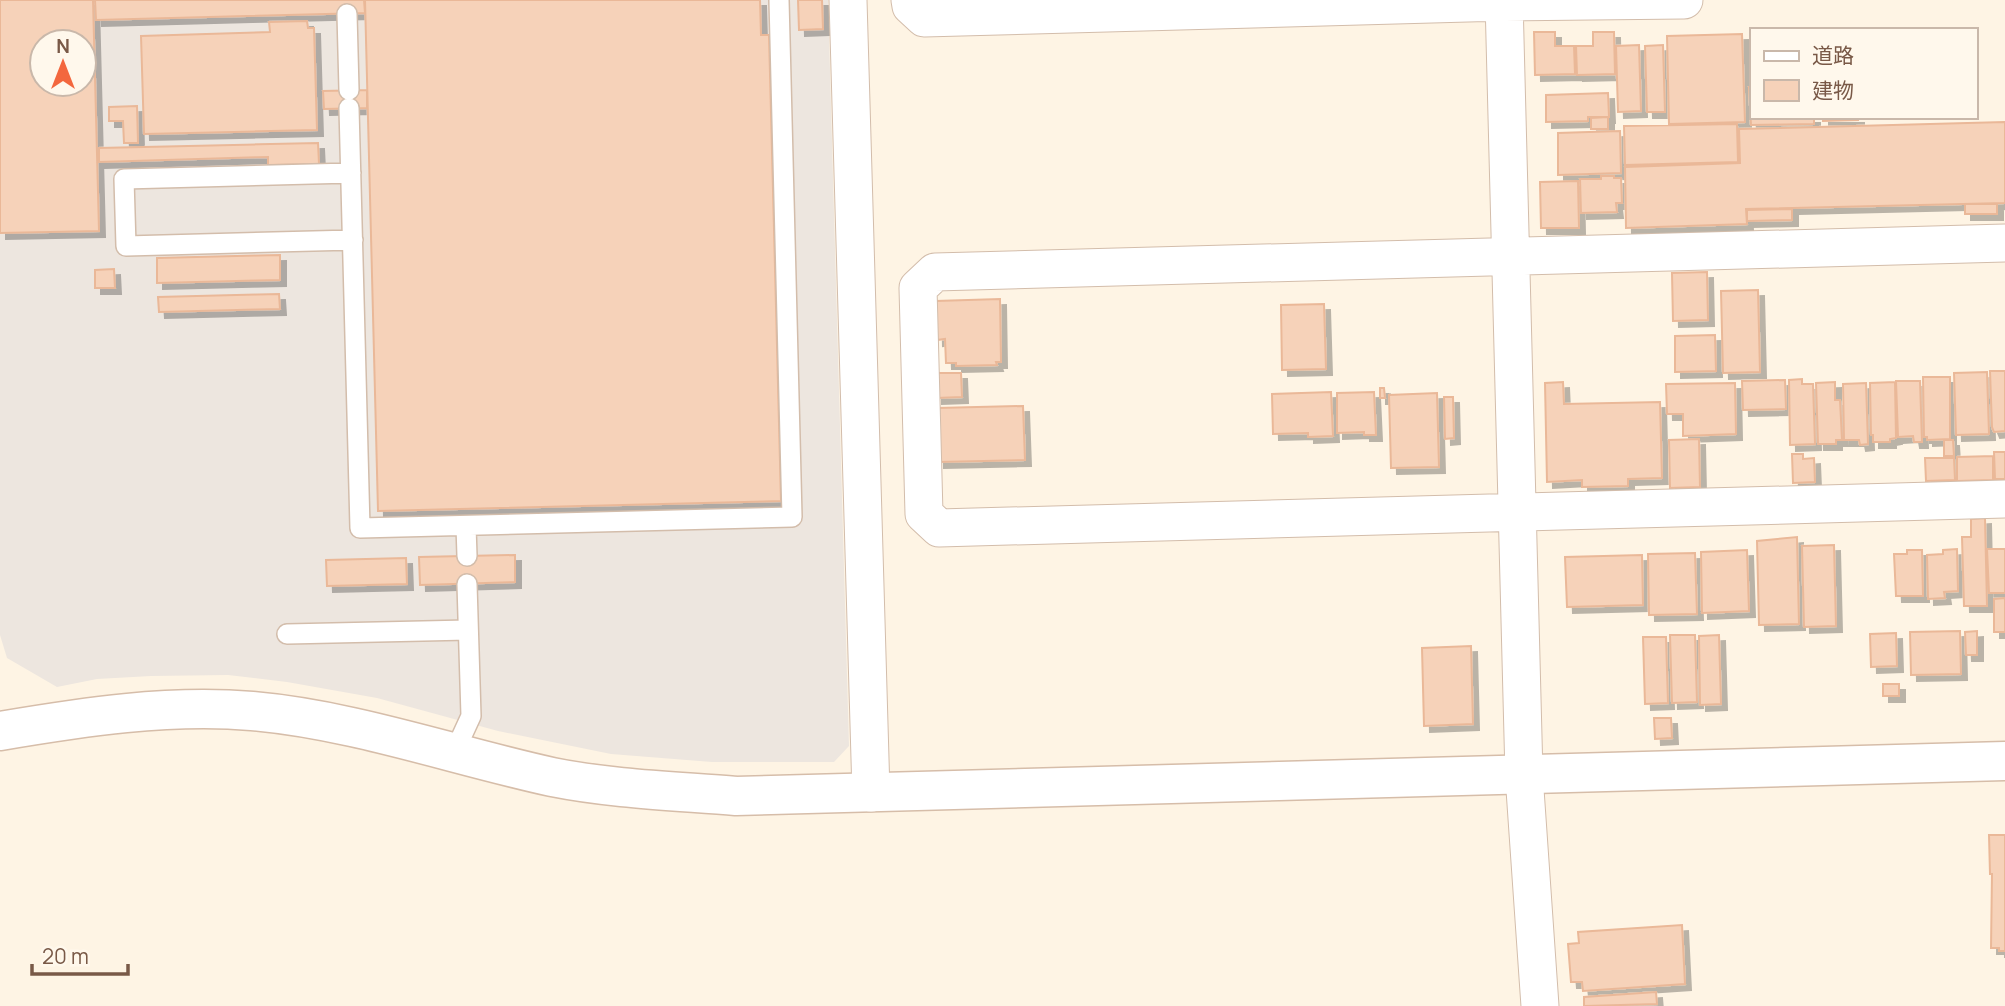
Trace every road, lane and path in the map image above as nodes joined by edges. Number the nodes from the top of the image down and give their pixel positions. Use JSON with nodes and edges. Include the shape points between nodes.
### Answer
{"nodes":[{"id":1,"x":779,"y":0,"type":"edge"},
{"id":2,"x":848,"y":0,"type":"edge"},
{"id":3,"x":910,"y":0,"type":"edge"},
{"id":4,"x":1684,"y":0,"type":"edge"},
{"id":5,"x":1504,"y":1,"type":"edge"},
{"id":6,"x":347,"y":14,"type":"dead end"},
{"id":7,"x":351,"y":173,"type":"junction"},
{"id":8,"x":353,"y":240,"type":"junction"},
{"id":9,"x":2005,"y":243,"type":"edge"},
{"id":10,"x":1510,"y":256,"type":"junction"},
{"id":11,"x":2005,"y":499,"type":"edge"},
{"id":12,"x":1517,"y":512,"type":"junction"},
{"id":13,"x":466,"y":526,"type":"junction"},
{"id":14,"x":467,"y":556,"type":"dead end"},
{"id":15,"x":467,"y":584,"type":"dead end"},
{"id":16,"x":468,"y":629,"type":"junction"},
{"id":17,"x":287,"y":634,"type":"dead end"},
{"id":18,"x":0,"y":731,"type":"edge"},
{"id":19,"x":454,"y":752,"type":"junction"},
{"id":20,"x":2005,"y":761,"type":"edge"},
{"id":21,"x":1524,"y":775,"type":"junction"},
{"id":22,"x":870,"y":793,"type":"junction"},
{"id":23,"x":1540,"y":1006,"type":"edge"}],
"edges":[{"from":1,"to":13,"type":"lane","via":[[792,517]]},
{"from":2,"to":22,"type":"street"},
{"from":3,"to":5,"type":"street","via":[[924,18]]},
{"from":4,"to":5,"type":"street"},
{"from":5,"to":10,"type":"street"},
{"from":6,"to":7,"type":"lane"},
{"from":7,"to":8,"type":"lane"},
{"from":7,"to":8,"type":"lane","via":[[124,179],[125,219],[126,246]]},
{"from":8,"to":13,"type":"lane","via":[[360,528]]},
{"from":9,"to":10,"type":"street"},
{"from":10,"to":12,"type":"street"},
{"from":10,"to":12,"type":"street","via":[[935,272],[918,289],[924,514],[939,528]]},
{"from":11,"to":12,"type":"street"},
{"from":12,"to":21,"type":"street"},
{"from":13,"to":14,"type":"lane"},
{"from":15,"to":16,"type":"lane"},
{"from":16,"to":17,"type":"lane"},
{"from":16,"to":19,"type":"lane","via":[[471,716]]},
{"from":18,"to":19,"type":"street","via":[[90,715],[250,711],[313,718]]},
{"from":19,"to":22,"type":"street","via":[[554,777],[626,788],[736,796]]},
{"from":20,"to":21,"type":"street"},
{"from":21,"to":22,"type":"street"},
{"from":21,"to":23,"type":"street"}]}
